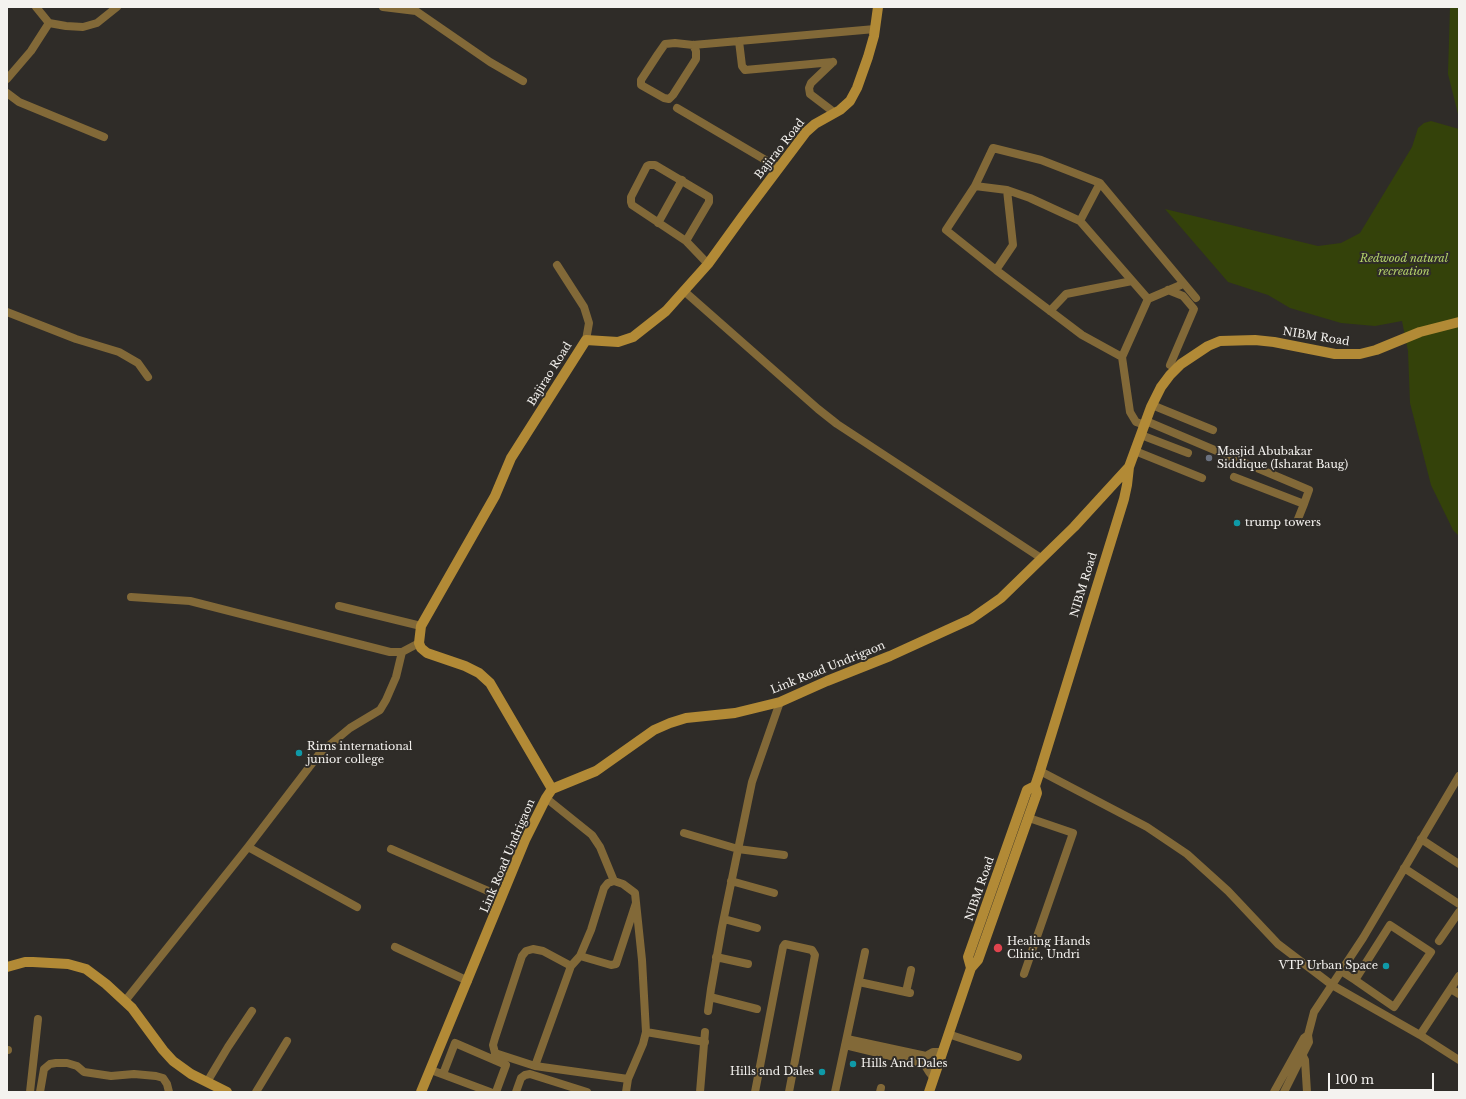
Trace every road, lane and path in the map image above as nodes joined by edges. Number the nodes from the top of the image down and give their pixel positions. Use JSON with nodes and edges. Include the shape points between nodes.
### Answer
{"nodes":[{"id":1,"x":36,"y":7,"type":"edge"},
{"id":2,"x":117,"y":7,"type":"edge"},
{"id":3,"x":383,"y":7,"type":"edge"},
{"id":4,"x":878,"y":7,"type":"edge"},
{"id":5,"x":49,"y":23,"type":"junction"},
{"id":6,"x":875,"y":29,"type":"junction"},
{"id":7,"x":739,"y":42,"type":"junction"},
{"id":8,"x":693,"y":45,"type":"junction"},
{"id":9,"x":7,"y":79,"type":"edge"},
{"id":10,"x":524,"y":81,"type":"dead end"},
{"id":11,"x":7,"y":92,"type":"edge"},
{"id":12,"x":677,"y":108,"type":"dead end"},
{"id":13,"x":835,"y":113,"type":"junction"},
{"id":14,"x":104,"y":137,"type":"dead end"},
{"id":15,"x":779,"y":168,"type":"junction"},
{"id":16,"x":682,"y":180,"type":"junction"},
{"id":17,"x":1100,"y":183,"type":"junction"},
{"id":18,"x":975,"y":186,"type":"junction"},
{"id":19,"x":1007,"y":190,"type":"junction"},
{"id":20,"x":1080,"y":221,"type":"junction"},
{"id":21,"x":658,"y":223,"type":"junction"},
{"id":22,"x":686,"y":242,"type":"junction"},
{"id":23,"x":708,"y":264,"type":"junction"},
{"id":24,"x":558,"y":265,"type":"dead end"},
{"id":25,"x":996,"y":270,"type":"junction"},
{"id":26,"x":1132,"y":281,"type":"junction"},
{"id":27,"x":1183,"y":284,"type":"junction"},
{"id":28,"x":1168,"y":290,"type":"junction"},
{"id":29,"x":684,"y":291,"type":"junction"},
{"id":30,"x":1196,"y":298,"type":"dead end"},
{"id":31,"x":1148,"y":299,"type":"junction"},
{"id":32,"x":1050,"y":311,"type":"junction"},
{"id":33,"x":7,"y":312,"type":"edge"},
{"id":34,"x":1459,"y":322,"type":"edge"},
{"id":35,"x":586,"y":340,"type":"junction"},
{"id":36,"x":1122,"y":357,"type":"junction"},
{"id":37,"x":1170,"y":365,"type":"dead end"},
{"id":38,"x":148,"y":377,"type":"dead end"},
{"id":39,"x":1152,"y":405,"type":"junction"},
{"id":40,"x":1145,"y":423,"type":"junction"},
{"id":41,"x":1213,"y":430,"type":"dead end"},
{"id":42,"x":1141,"y":435,"type":"junction"},
{"id":43,"x":1135,"y":451,"type":"junction"},
{"id":44,"x":1188,"y":453,"type":"dead end"},
{"id":45,"x":1129,"y":468,"type":"junction"},
{"id":46,"x":1234,"y":477,"type":"dead end"},
{"id":47,"x":1202,"y":478,"type":"dead end"},
{"id":48,"x":1304,"y":504,"type":"junction"},
{"id":49,"x":1298,"y":519,"type":"dead end"},
{"id":50,"x":1041,"y":558,"type":"junction"},
{"id":51,"x":131,"y":597,"type":"dead end"},
{"id":52,"x":339,"y":606,"type":"dead end"},
{"id":53,"x":421,"y":626,"type":"junction"},
{"id":54,"x":419,"y":642,"type":"junction"},
{"id":55,"x":402,"y":652,"type":"junction"},
{"id":56,"x":780,"y":702,"type":"junction"},
{"id":57,"x":1040,"y":771,"type":"junction"},
{"id":58,"x":1459,"y":776,"type":"edge"},
{"id":59,"x":1035,"y":786,"type":"junction"},
{"id":60,"x":549,"y":794,"type":"junction"},
{"id":61,"x":1029,"y":818,"type":"junction"},
{"id":62,"x":684,"y":833,"type":"dead end"},
{"id":63,"x":1421,"y":838,"type":"junction"},
{"id":64,"x":248,"y":847,"type":"junction"},
{"id":65,"x":738,"y":848,"type":"junction"},
{"id":66,"x":391,"y":849,"type":"dead end"},
{"id":67,"x":784,"y":855,"type":"dead end"},
{"id":68,"x":1459,"y":864,"type":"edge"},
{"id":69,"x":1404,"y":868,"type":"junction"},
{"id":70,"x":614,"y":881,"type":"junction"},
{"id":71,"x":731,"y":881,"type":"junction"},
{"id":72,"x":774,"y":893,"type":"dead end"},
{"id":73,"x":502,"y":898,"type":"junction"},
{"id":74,"x":637,"y":901,"type":"junction"},
{"id":75,"x":1459,"y":904,"type":"edge"},
{"id":76,"x":358,"y":907,"type":"dead end"},
{"id":77,"x":1459,"y":912,"type":"edge"},
{"id":78,"x":724,"y":919,"type":"junction"},
{"id":79,"x":757,"y":928,"type":"dead end"},
{"id":80,"x":1439,"y":941,"type":"dead end"},
{"id":81,"x":395,"y":947,"type":"dead end"},
{"id":82,"x":865,"y":952,"type":"dead end"},
{"id":83,"x":580,"y":956,"type":"junction"},
{"id":84,"x":716,"y":957,"type":"junction"},
{"id":85,"x":748,"y":964,"type":"dead end"},
{"id":86,"x":571,"y":966,"type":"junction"},
{"id":87,"x":7,"y":967,"type":"edge"},
{"id":88,"x":971,"y":968,"type":"junction"},
{"id":89,"x":910,"y":970,"type":"dead end"},
{"id":90,"x":1341,"y":970,"type":"junction"},
{"id":91,"x":1024,"y":974,"type":"dead end"},
{"id":92,"x":1459,"y":976,"type":"edge"},
{"id":93,"x":1355,"y":980,"type":"junction"},
{"id":94,"x":468,"y":981,"type":"junction"},
{"id":95,"x":859,"y":982,"type":"junction"},
{"id":96,"x":1332,"y":985,"type":"junction"},
{"id":97,"x":1451,"y":989,"type":"junction"},
{"id":98,"x":1459,"y":994,"type":"edge"},
{"id":99,"x":710,"y":997,"type":"junction"},
{"id":100,"x":125,"y":1001,"type":"junction"},
{"id":101,"x":757,"y":1008,"type":"dead end"},
{"id":102,"x":252,"y":1011,"type":"dead end"},
{"id":103,"x":708,"y":1011,"type":"dead end"},
{"id":104,"x":38,"y":1019,"type":"dead end"},
{"id":105,"x":646,"y":1032,"type":"junction"},
{"id":106,"x":705,"y":1032,"type":"dead end"},
{"id":107,"x":948,"y":1034,"type":"junction"},
{"id":108,"x":1420,"y":1035,"type":"junction"},
{"id":109,"x":287,"y":1041,"type":"dead end"},
{"id":110,"x":704,"y":1042,"type":"junction"},
{"id":111,"x":846,"y":1042,"type":"junction"},
{"id":112,"x":889,"y":1051,"type":"junction"},
{"id":113,"x":942,"y":1052,"type":"junction"},
{"id":114,"x":1301,"y":1052,"type":"junction"},
{"id":115,"x":1018,"y":1057,"type":"dead end"},
{"id":116,"x":1459,"y":1060,"type":"edge"},
{"id":117,"x":535,"y":1066,"type":"junction"},
{"id":118,"x":431,"y":1070,"type":"junction"},
{"id":119,"x":443,"y":1074,"type":"junction"},
{"id":120,"x":933,"y":1077,"type":"junction"},
{"id":121,"x":628,"y":1079,"type":"junction"},
{"id":122,"x":207,"y":1082,"type":"junction"},
{"id":123,"x":30,"y":1092,"type":"edge"},
{"id":124,"x":40,"y":1092,"type":"edge"},
{"id":125,"x":170,"y":1092,"type":"edge"},
{"id":126,"x":227,"y":1092,"type":"edge"},
{"id":127,"x":256,"y":1092,"type":"edge"},
{"id":128,"x":421,"y":1092,"type":"edge"},
{"id":129,"x":490,"y":1092,"type":"edge"},
{"id":130,"x":496,"y":1092,"type":"edge"},
{"id":131,"x":516,"y":1092,"type":"edge"},
{"id":132,"x":587,"y":1092,"type":"edge"},
{"id":133,"x":626,"y":1092,"type":"edge"},
{"id":134,"x":700,"y":1092,"type":"edge"},
{"id":135,"x":755,"y":1092,"type":"edge"},
{"id":136,"x":789,"y":1092,"type":"edge"},
{"id":137,"x":835,"y":1092,"type":"edge"},
{"id":138,"x":929,"y":1092,"type":"edge"},
{"id":139,"x":1274,"y":1092,"type":"edge"},
{"id":140,"x":1284,"y":1092,"type":"edge"},
{"id":141,"x":1306,"y":1092,"type":"edge"}],
"edges":[{"from":1,"to":5,"type":"street"},
{"from":2,"to":5,"type":"street","via":[[97,23],[83,27]]},
{"from":3,"to":10,"type":"street","via":[[416,11],[490,62]]},
{"from":4,"to":6,"type":"street","name":"Bajirao Road"},
{"from":5,"to":9,"type":"street","via":[[31,51]]},
{"from":6,"to":7,"type":"street"},
{"from":6,"to":13,"type":"street","name":"Bajirao Road","via":[[857,88],[850,101]]},
{"from":7,"to":8,"type":"street"},
{"from":7,"to":13,"type":"street","via":[[742,66],[745,70],[833,62],[811,83],[810,94]]},
{"from":8,"to":8,"type":"street","via":[[696,59],[673,95],[664,98],[641,85],[641,80],[665,44]]},
{"from":11,"to":14,"type":"street","via":[[19,102]]},
{"from":12,"to":15,"type":"street"},
{"from":13,"to":15,"type":"street","name":"Bajirao Road","via":[[806,132]]},
{"from":15,"to":23,"type":"street","name":"Bajirao Road"},
{"from":16,"to":21,"type":"street"},
{"from":16,"to":21,"type":"street","via":[[655,165],[647,166],[631,197],[631,202]]},
{"from":16,"to":22,"type":"street","via":[[710,200]]},
{"from":17,"to":18,"type":"street","via":[[1041,160],[993,148]]},
{"from":17,"to":20,"type":"street"},
{"from":17,"to":27,"type":"street"},
{"from":18,"to":19,"type":"street"},
{"from":18,"to":25,"type":"street","via":[[946,230]]},
{"from":19,"to":20,"type":"street"},
{"from":19,"to":25,"type":"street","via":[[1013,245]]},
{"from":20,"to":26,"type":"street"},
{"from":21,"to":22,"type":"street"},
{"from":22,"to":23,"type":"street"},
{"from":23,"to":29,"type":"street","name":"Bajirao Road"},
{"from":24,"to":35,"type":"street","via":[[584,307],[589,323]]},
{"from":25,"to":32,"type":"street"},
{"from":26,"to":31,"type":"street"},
{"from":26,"to":32,"type":"street","via":[[1066,294]]},
{"from":27,"to":28,"type":"street"},
{"from":27,"to":30,"type":"street"},
{"from":28,"to":31,"type":"street"},
{"from":28,"to":37,"type":"street","via":[[1183,296],[1194,309]]},
{"from":29,"to":35,"type":"street","name":"Bajirao Road","via":[[666,310],[633,337],[618,342]]},
{"from":29,"to":50,"type":"street","via":[[837,424]]},
{"from":31,"to":36,"type":"street"},
{"from":32,"to":36,"type":"street","via":[[1082,335]]},
{"from":33,"to":38,"type":"street","via":[[76,339],[119,352],[138,363]]},
{"from":34,"to":39,"type":"street","name":"NIBM Road","via":[[1420,332],[1360,354],[1335,354],[1255,340],[1220,341],[1181,364],[1161,387]]},
{"from":35,"to":53,"type":"street","name":"Bajirao Road","via":[[511,458],[495,496]]},
{"from":36,"to":40,"type":"street","via":[[1130,412],[1136,422]]},
{"from":39,"to":40,"type":"street","name":"NIBM Road"},
{"from":39,"to":41,"type":"street"},
{"from":40,"to":42,"type":"street","name":"NIBM Road"},
{"from":40,"to":48,"type":"street","via":[[1309,490]]},
{"from":42,"to":43,"type":"street","name":"NIBM Road"},
{"from":42,"to":44,"type":"street"},
{"from":43,"to":45,"type":"street","name":"NIBM Road"},
{"from":43,"to":47,"type":"street"},
{"from":45,"to":50,"type":"street","name":"Link Road Undrigaon"},
{"from":45,"to":57,"type":"street","name":"NIBM Road","via":[[1124,499]]},
{"from":46,"to":48,"type":"street"},
{"from":48,"to":49,"type":"street"},
{"from":50,"to":56,"type":"street","name":"Link Road Undrigaon","via":[[1001,598],[971,620]]},
{"from":51,"to":55,"type":"street","via":[[190,601],[390,652]]},
{"from":52,"to":53,"type":"street"},
{"from":53,"to":54,"type":"street","name":"Bajirao Road"},
{"from":54,"to":55,"type":"street"},
{"from":54,"to":60,"type":"street","via":[[427,653],[465,666],[479,673],[490,683],[546,780]]},
{"from":55,"to":64,"type":"street","via":[[396,677],[380,710],[350,728],[320,753]]},
{"from":56,"to":60,"type":"street","name":"Link Road Undrigaon","via":[[735,713],[686,718],[670,723],[650,733],[596,771]]},
{"from":56,"to":65,"type":"street","via":[[758,761]]},
{"from":57,"to":59,"type":"street","name":"NIBM Road"},
{"from":57,"to":96,"type":"street","via":[[1147,827],[1187,854],[1228,891],[1278,944]]},
{"from":58,"to":63,"type":"street"},
{"from":59,"to":61,"type":"street","via":[[1037,793]]},
{"from":59,"to":88,"type":"street","name":"NIBM Road","via":[[1027,790],[1014,826],[968,957]]},
{"from":60,"to":70,"type":"street","via":[[592,835],[600,847]]},
{"from":60,"to":73,"type":"street","name":"Link Road Undrigaon","via":[[525,840]]},
{"from":61,"to":88,"type":"street","via":[[978,960]]},
{"from":61,"to":91,"type":"street","via":[[1073,834]]},
{"from":62,"to":65,"type":"street"},
{"from":63,"to":68,"type":"street"},
{"from":63,"to":69,"type":"street"},
{"from":64,"to":76,"type":"street"},
{"from":64,"to":100,"type":"street"},
{"from":65,"to":67,"type":"street"},
{"from":65,"to":71,"type":"street"},
{"from":66,"to":73,"type":"street"},
{"from":69,"to":75,"type":"street"},
{"from":69,"to":90,"type":"street"},
{"from":70,"to":74,"type":"street","via":[[636,893]]},
{"from":70,"to":83,"type":"street","via":[[604,888]]},
{"from":71,"to":72,"type":"street"},
{"from":71,"to":78,"type":"street"},
{"from":73,"to":94,"type":"street","name":"Link Road Undrigaon"},
{"from":74,"to":83,"type":"street","via":[[616,964],[611,965]]},
{"from":74,"to":105,"type":"street"},
{"from":77,"to":80,"type":"street"},
{"from":78,"to":79,"type":"street"},
{"from":78,"to":84,"type":"street"},
{"from":81,"to":94,"type":"street"},
{"from":82,"to":95,"type":"street"},
{"from":83,"to":86,"type":"street"},
{"from":84,"to":85,"type":"street"},
{"from":84,"to":99,"type":"street"},
{"from":86,"to":117,"type":"street"},
{"from":86,"to":117,"type":"street","via":[[543,951],[533,949],[526,951],[522,956],[493,1045],[495,1053]]},
{"from":87,"to":100,"type":"street","via":[[25,962],[79,966],[93,974]]},
{"from":88,"to":107,"type":"street","name":"NIBM Road"},
{"from":89,"to":95,"type":"street","via":[[908,993]]},
{"from":90,"to":93,"type":"street"},
{"from":90,"to":96,"type":"street"},
{"from":92,"to":97,"type":"street"},
{"from":93,"to":93,"type":"street","via":[[1394,1007],[1431,952],[1390,925]]},
{"from":94,"to":118,"type":"street","name":"Link Road Undrigaon"},
{"from":95,"to":111,"type":"street"},
{"from":96,"to":108,"type":"street"},
{"from":96,"to":114,"type":"street","via":[[1314,1012]]},
{"from":97,"to":98,"type":"street"},
{"from":97,"to":108,"type":"street"},
{"from":99,"to":101,"type":"street"},
{"from":99,"to":103,"type":"street"},
{"from":100,"to":122,"type":"street","via":[[169,1057],[181,1068]]},
{"from":102,"to":122,"type":"street"},
{"from":104,"to":123,"type":"street"},
{"from":105,"to":110,"type":"street"},
{"from":105,"to":121,"type":"street"},
{"from":106,"to":110,"type":"street"},
{"from":107,"to":113,"type":"street","name":"NIBM Road"},
{"from":107,"to":115,"type":"street"},
{"from":108,"to":116,"type":"street"},
{"from":109,"to":127,"type":"street"},
{"from":110,"to":134,"type":"street"},
{"from":111,"to":112,"type":"street"},
{"from":111,"to":137,"type":"street"},
{"from":112,"to":113,"type":"street","via":[[926,1056],[933,1052]]},
{"from":112,"to":120,"type":"street","via":[[924,1064]]},
{"from":113,"to":120,"type":"street","name":"NIBM Road"},
{"from":114,"to":139,"type":"street"},
{"from":114,"to":140,"type":"street"},
{"from":114,"to":141,"type":"street","via":[[1305,1060]]},
{"from":117,"to":121,"type":"street"},
{"from":118,"to":119,"type":"street"},
{"from":118,"to":128,"type":"street","name":"Link Road Undrigaon"},
{"from":119,"to":129,"type":"street"},
{"from":119,"to":130,"type":"street","via":[[454,1043],[506,1065]]},
{"from":120,"to":138,"type":"street","name":"NIBM Road"},
{"from":121,"to":133,"type":"street"},
{"from":122,"to":126,"type":"street"},
{"from":124,"to":125,"type":"street","via":[[44,1069],[56,1063],[67,1063],[77,1066],[84,1072],[111,1076],[156,1076],[163,1078]]},
{"from":131,"to":132,"type":"street","via":[[520,1078],[530,1074]]},
{"from":135,"to":136,"type":"street","via":[[783,947],[789,944],[812,950],[815,955]]}]}
